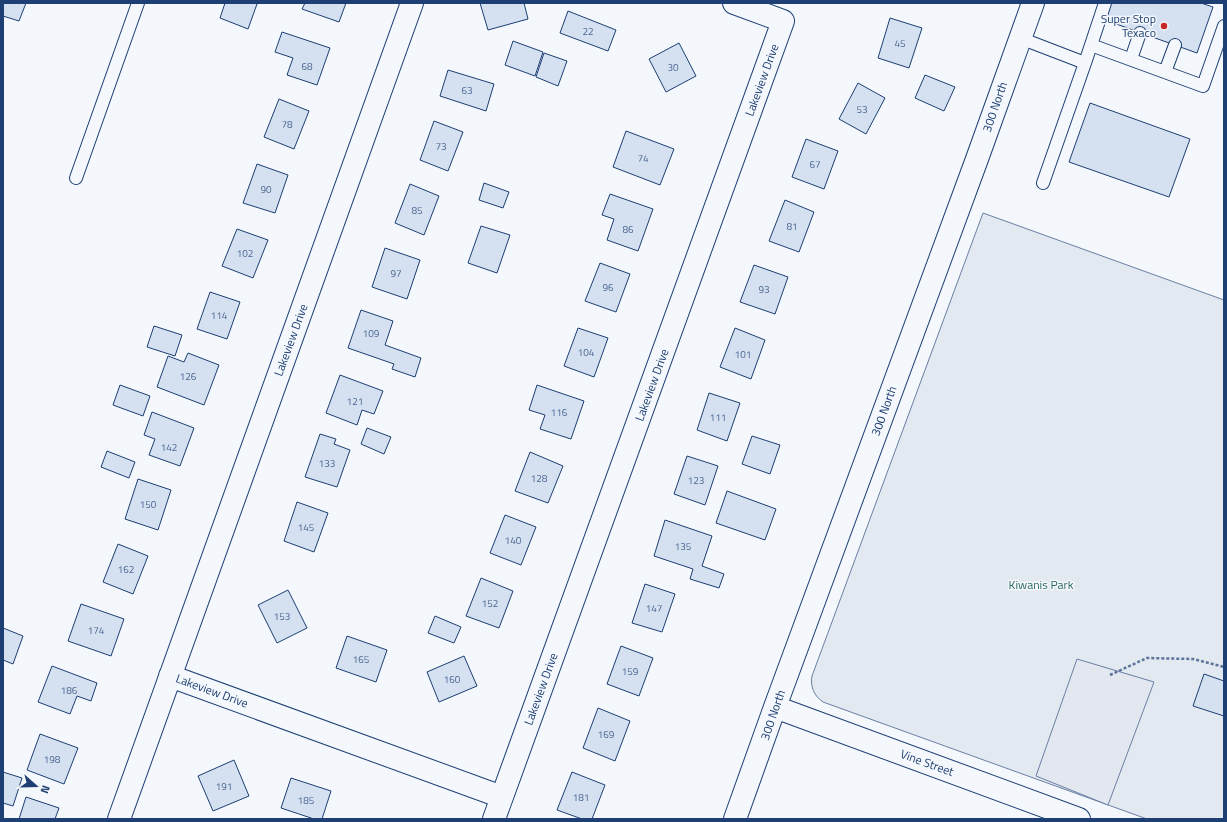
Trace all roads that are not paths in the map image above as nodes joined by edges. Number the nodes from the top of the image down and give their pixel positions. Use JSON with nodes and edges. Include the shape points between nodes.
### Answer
{"nodes":[{"id":1,"x":138,"y":3,"type":"edge"},
{"id":2,"x":412,"y":3,"type":"edge"},
{"id":3,"x":734,"y":3,"type":"edge"},
{"id":4,"x":1033,"y":3,"type":"edge"},
{"id":5,"x":1106,"y":3,"type":"edge"},
{"id":6,"x":1224,"y":26,"type":"edge"},
{"id":7,"x":1140,"y":32,"type":"dead end"},
{"id":8,"x":1020,"y":38,"type":"junction"},
{"id":9,"x":1091,"y":45,"type":"junction"},
{"id":10,"x":1175,"y":45,"type":"dead end"},
{"id":11,"x":1131,"y":59,"type":"junction"},
{"id":12,"x":1085,"y":63,"type":"junction"},
{"id":13,"x":1165,"y":72,"type":"junction"},
{"id":14,"x":76,"y":178,"type":"dead end"},
{"id":15,"x":1043,"y":183,"type":"dead end"},
{"id":16,"x":170,"y":676,"type":"junction"},
{"id":17,"x":775,"y":707,"type":"junction"},
{"id":18,"x":502,"y":797,"type":"junction"},
{"id":19,"x":119,"y":819,"type":"edge"},
{"id":20,"x":494,"y":819,"type":"edge"},
{"id":21,"x":735,"y":819,"type":"edge"},
{"id":22,"x":1079,"y":819,"type":"edge"}],
"edges":[{"from":1,"to":14,"type":"lane"},
{"from":2,"to":16,"type":"street","name":"Lakeview Drive"},
{"from":3,"to":18,"type":"street","name":"Lakeview Drive","via":[[783,21]]},
{"from":4,"to":8,"type":"street","name":"300 North"},
{"from":5,"to":9,"type":"lane"},
{"from":6,"to":13,"type":"lane","via":[[1203,86]]},
{"from":7,"to":11,"type":"lane"},
{"from":8,"to":12,"type":"lane"},
{"from":8,"to":17,"type":"street","name":"300 North"},
{"from":9,"to":11,"type":"lane"},
{"from":9,"to":12,"type":"lane"},
{"from":10,"to":13,"type":"lane"},
{"from":11,"to":13,"type":"lane"},
{"from":12,"to":15,"type":"lane"},
{"from":16,"to":18,"type":"street","name":"Lakeview Drive"},
{"from":16,"to":19,"type":"street","name":"Lakeview Drive"},
{"from":17,"to":21,"type":"street","name":"300 North"},
{"from":17,"to":22,"type":"street","name":"Vine Street"},
{"from":18,"to":20,"type":"street","name":"Lakeview Drive"}]}
